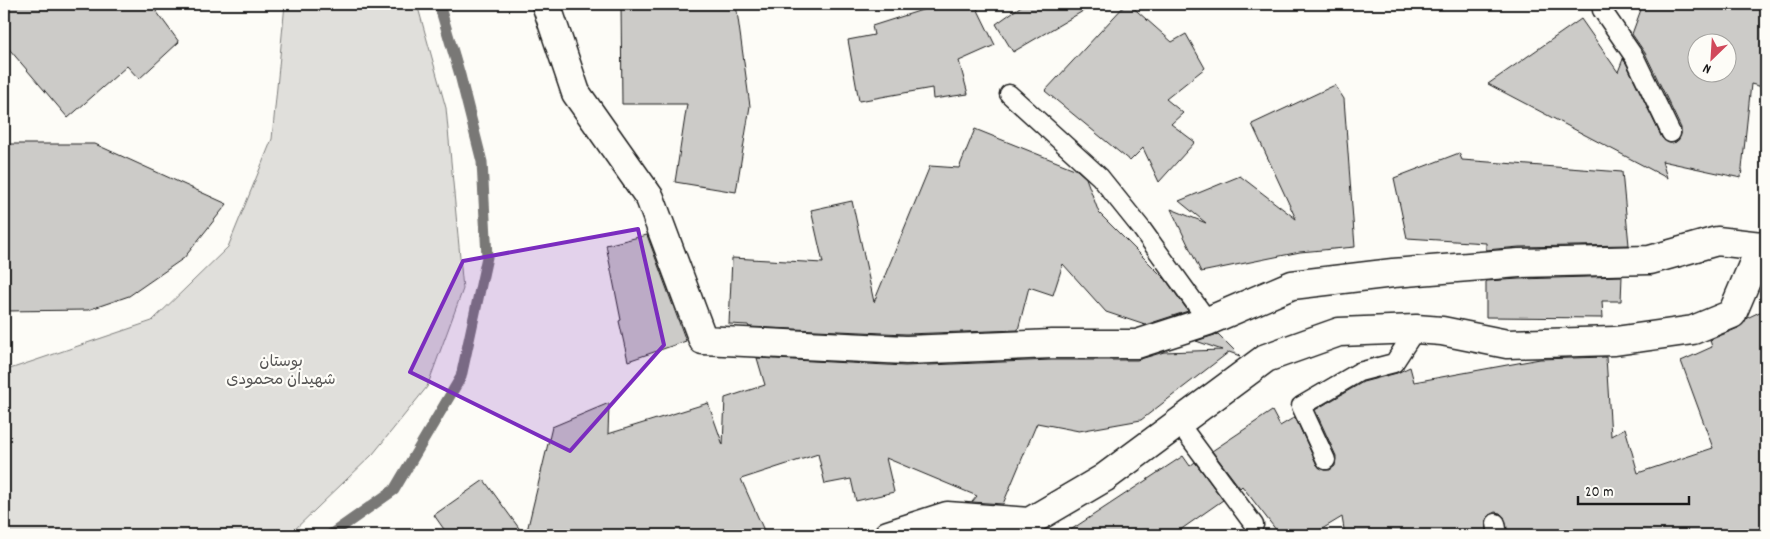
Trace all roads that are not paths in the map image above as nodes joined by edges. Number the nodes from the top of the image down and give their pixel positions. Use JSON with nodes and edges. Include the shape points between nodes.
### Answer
{"nodes":[{"id":1,"x":546,"y":4,"type":"edge"},
{"id":2,"x":1605,"y":4,"type":"edge"},
{"id":3,"x":1009,"y":94,"type":"dead end"},
{"id":4,"x":1671,"y":133,"type":"dead end"},
{"id":5,"x":1763,"y":245,"type":"edge"},
{"id":6,"x":1208,"y":321,"type":"junction"},
{"id":7,"x":1416,"y":329,"type":"junction"},
{"id":8,"x":1178,"y":422,"type":"junction"},
{"id":9,"x":1326,"y":460,"type":"dead end"},
{"id":10,"x":1254,"y":525,"type":"dead end"},
{"id":11,"x":888,"y":535,"type":"edge"}],
"edges":[{"from":1,"to":6,"type":"street","via":[[576,93],[650,198],[702,340],[906,350],[1137,344]]},
{"from":2,"to":4,"type":"lane","via":[[1602,10],[1634,58]]},
{"from":3,"to":6,"type":"lane","via":[[1100,177]]},
{"from":5,"to":6,"type":"street","via":[[1717,241],[1650,260],[1510,264],[1292,285]]},
{"from":5,"to":7,"type":"street","via":[[1732,314],[1693,330],[1615,341],[1507,344]]},
{"from":7,"to":8,"type":"street","via":[[1339,332],[1266,358]]},
{"from":7,"to":9,"type":"lane","via":[[1394,363],[1359,372],[1301,406]]},
{"from":8,"to":10,"type":"lane"},
{"from":8,"to":11,"type":"street","via":[[1104,478],[1029,522],[947,516]]}]}
